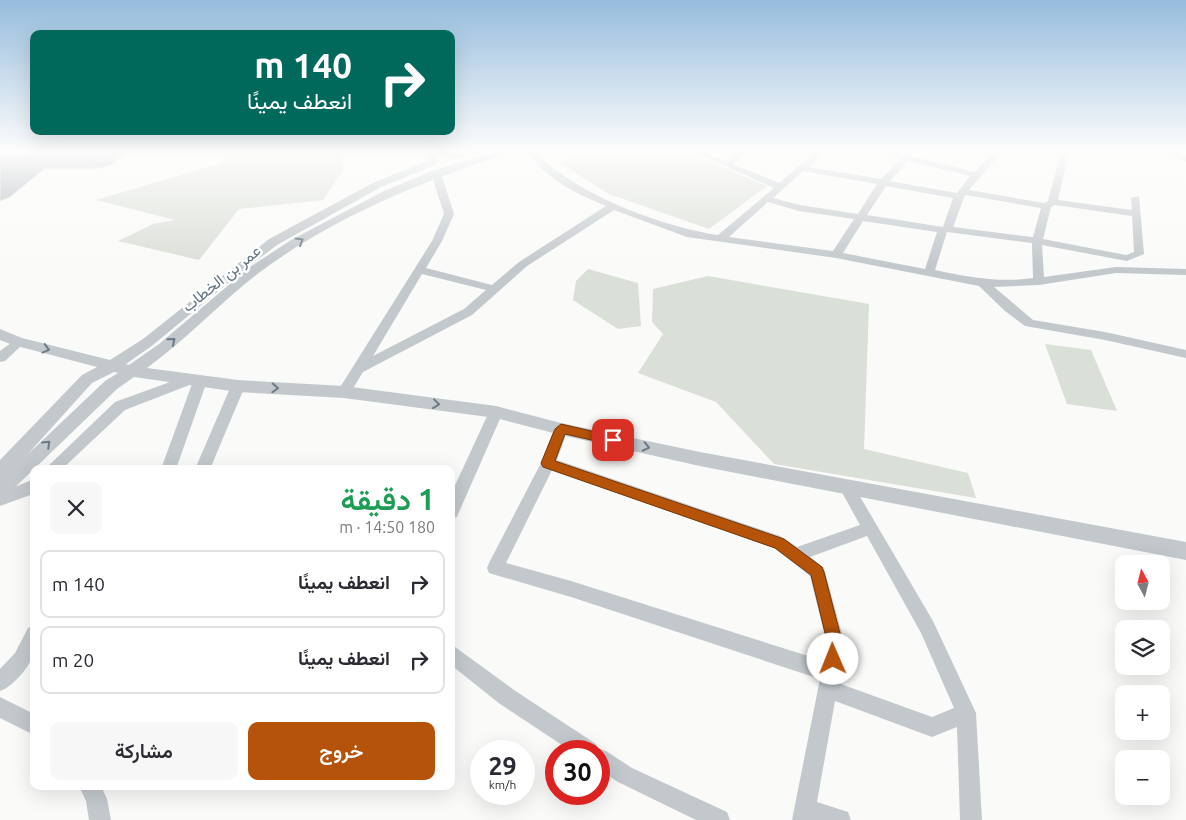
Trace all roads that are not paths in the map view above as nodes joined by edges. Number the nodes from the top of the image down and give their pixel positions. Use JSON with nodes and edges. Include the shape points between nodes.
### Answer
{"nodes":[{"id":1,"x":367,"y":190,"type":"edge"},
{"id":2,"x":395,"y":190,"type":"edge"},
{"id":3,"x":441,"y":190,"type":"edge"},
{"id":4,"x":578,"y":190,"type":"edge"},
{"id":5,"x":774,"y":190,"type":"edge"},
{"id":6,"x":877,"y":190,"type":"edge"},
{"id":7,"x":934,"y":190,"type":"edge"},
{"id":8,"x":964,"y":190,"type":"edge"},
{"id":9,"x":1053,"y":190,"type":"edge"},
{"id":10,"x":961,"y":194,"type":"junction"},
{"id":11,"x":1136,"y":198,"type":"dead end"},
{"id":12,"x":767,"y":199,"type":"junction"},
{"id":13,"x":1049,"y":204,"type":"junction"},
{"id":14,"x":613,"y":206,"type":"junction"},
{"id":15,"x":1136,"y":214,"type":"junction"},
{"id":16,"x":860,"y":218,"type":"junction"},
{"id":17,"x":945,"y":230,"type":"junction"},
{"id":18,"x":719,"y":240,"type":"junction"},
{"id":19,"x":1037,"y":241,"type":"junction"},
{"id":20,"x":836,"y":254,"type":"junction"},
{"id":21,"x":418,"y":270,"type":"junction"},
{"id":22,"x":929,"y":272,"type":"junction"},
{"id":23,"x":1186,"y":272,"type":"edge"},
{"id":24,"x":1039,"y":282,"type":"junction"},
{"id":25,"x":983,"y":283,"type":"junction"},
{"id":26,"x":494,"y":289,"type":"junction"},
{"id":27,"x":0,"y":334,"type":"edge"},
{"id":28,"x":18,"y":342,"type":"junction"},
{"id":29,"x":1186,"y":354,"type":"edge"},
{"id":30,"x":0,"y":358,"type":"edge"},
{"id":31,"x":111,"y":367,"type":"junction"},
{"id":32,"x":360,"y":368,"type":"junction"},
{"id":33,"x":132,"y":371,"type":"junction"},
{"id":34,"x":196,"y":380,"type":"junction"},
{"id":35,"x":238,"y":386,"type":"junction"},
{"id":36,"x":344,"y":392,"type":"junction"},
{"id":37,"x":496,"y":412,"type":"junction"},
{"id":38,"x":561,"y":429,"type":"junction"},
{"id":39,"x":548,"y":463,"type":"junction"},
{"id":40,"x":56,"y":465,"type":"edge"},
{"id":41,"x":169,"y":465,"type":"edge"},
{"id":42,"x":204,"y":465,"type":"edge"},
{"id":43,"x":0,"y":472,"type":"edge"},
{"id":44,"x":847,"y":487,"type":"junction"},
{"id":45,"x":30,"y":489,"type":"edge"},
{"id":46,"x":0,"y":491,"type":"edge"},
{"id":47,"x":0,"y":500,"type":"edge"},
{"id":48,"x":455,"y":503,"type":"edge"},
{"id":49,"x":870,"y":528,"type":"junction"},
{"id":50,"x":1186,"y":551,"type":"edge"},
{"id":51,"x":795,"y":555,"type":"junction"},
{"id":52,"x":30,"y":643,"type":"edge"},
{"id":53,"x":455,"y":656,"type":"edge"},
{"id":54,"x":830,"y":681,"type":"junction"},
{"id":55,"x":0,"y":682,"type":"edge"},
{"id":56,"x":0,"y":707,"type":"edge"},
{"id":57,"x":966,"y":713,"type":"junction"},
{"id":58,"x":30,"y":723,"type":"edge"},
{"id":59,"x":572,"y":740,"type":"edge"},
{"id":60,"x":610,"y":765,"type":"edge"},
{"id":61,"x":91,"y":790,"type":"edge"},
{"id":62,"x":805,"y":815,"type":"edge"},
{"id":63,"x":100,"y":820,"type":"edge"},
{"id":64,"x":719,"y":820,"type":"edge"},
{"id":65,"x":840,"y":820,"type":"edge"},
{"id":66,"x":971,"y":820,"type":"edge"}],
"edges":[{"from":1,"to":31,"type":"street","name":"عمر بن الخطاب","via":[[273,242],[148,342]]},
{"from":33,"to":2,"type":"street","name":"عمر بن الخطاب","one_way":true,"via":[[164,348],[255,270],[295,243]]},
{"from":3,"to":21,"type":"street","via":[[449,214],[437,241]]},
{"from":4,"to":14,"type":"street"},
{"from":5,"to":12,"type":"street"},
{"from":6,"to":16,"type":"street"},
{"from":7,"to":10,"type":"street"},
{"from":8,"to":10,"type":"street"},
{"from":9,"to":13,"type":"street"},
{"from":10,"to":13,"type":"street"},
{"from":10,"to":17,"type":"street"},
{"from":11,"to":15,"type":"street"},
{"from":12,"to":16,"type":"street"},
{"from":12,"to":18,"type":"street"},
{"from":13,"to":15,"type":"street"},
{"from":13,"to":19,"type":"street"},
{"from":14,"to":18,"type":"street","via":[[687,234]]},
{"from":14,"to":26,"type":"street","via":[[523,264]]},
{"from":15,"to":19,"type":"street","via":[[1139,254],[1128,258]]},
{"from":16,"to":17,"type":"street"},
{"from":16,"to":20,"type":"street"},
{"from":17,"to":19,"type":"street"},
{"from":17,"to":22,"type":"street"},
{"from":18,"to":20,"type":"street"},
{"from":19,"to":24,"type":"street"},
{"from":20,"to":22,"type":"street"},
{"from":21,"to":26,"type":"street"},
{"from":21,"to":32,"type":"street"},
{"from":22,"to":25,"type":"street"},
{"from":23,"to":24,"type":"street","via":[[1116,270]]},
{"from":24,"to":25,"type":"street"},
{"from":25,"to":29,"type":"street","via":[[1029,323]]},
{"from":26,"to":32,"type":"street","via":[[468,312]]},
{"from":27,"to":28,"type":"street"},
{"from":28,"to":30,"type":"street"},
{"from":28,"to":31,"type":"street","one_way":true},
{"from":31,"to":33,"type":"street"},
{"from":31,"to":43,"type":"street","name":"عمر بن الخطاب","via":[[88,379]]},
{"from":32,"to":36,"type":"street"},
{"from":33,"to":34,"type":"street"},
{"from":46,"to":33,"type":"street","name":"عمر بن الخطاب","one_way":true,"via":[[89,404]]},
{"from":34,"to":35,"type":"street"},
{"from":34,"to":40,"type":"street","via":[[120,406]]},
{"from":34,"to":41,"type":"street"},
{"from":35,"to":36,"type":"street","one_way":true},
{"from":35,"to":42,"type":"street"},
{"from":36,"to":37,"type":"street","one_way":true},
{"from":37,"to":38,"type":"street"},
{"from":37,"to":48,"type":"street"},
{"from":38,"to":39,"type":"street"},
{"from":38,"to":44,"type":"street","one_way":true},
{"from":39,"to":51,"type":"street","via":[[780,543]]},
{"from":39,"to":54,"type":"street","via":[[495,568],[570,589]]},
{"from":44,"to":49,"type":"street"},
{"from":44,"to":50,"type":"street"},
{"from":45,"to":47,"type":"street"},
{"from":49,"to":51,"type":"street"},
{"from":49,"to":57,"type":"street","via":[[927,627]]},
{"from":51,"to":54,"type":"street","via":[[817,572],[836,645]]},
{"from":52,"to":55,"type":"street","via":[[22,660]]},
{"from":53,"to":59,"type":"street","via":[[507,698]]},
{"from":54,"to":57,"type":"street","via":[[932,727]]},
{"from":54,"to":62,"type":"street"},
{"from":56,"to":58,"type":"street"},
{"from":57,"to":66,"type":"street"},
{"from":60,"to":64,"type":"street"},
{"from":61,"to":63,"type":"street"},
{"from":62,"to":65,"type":"street"}]}
